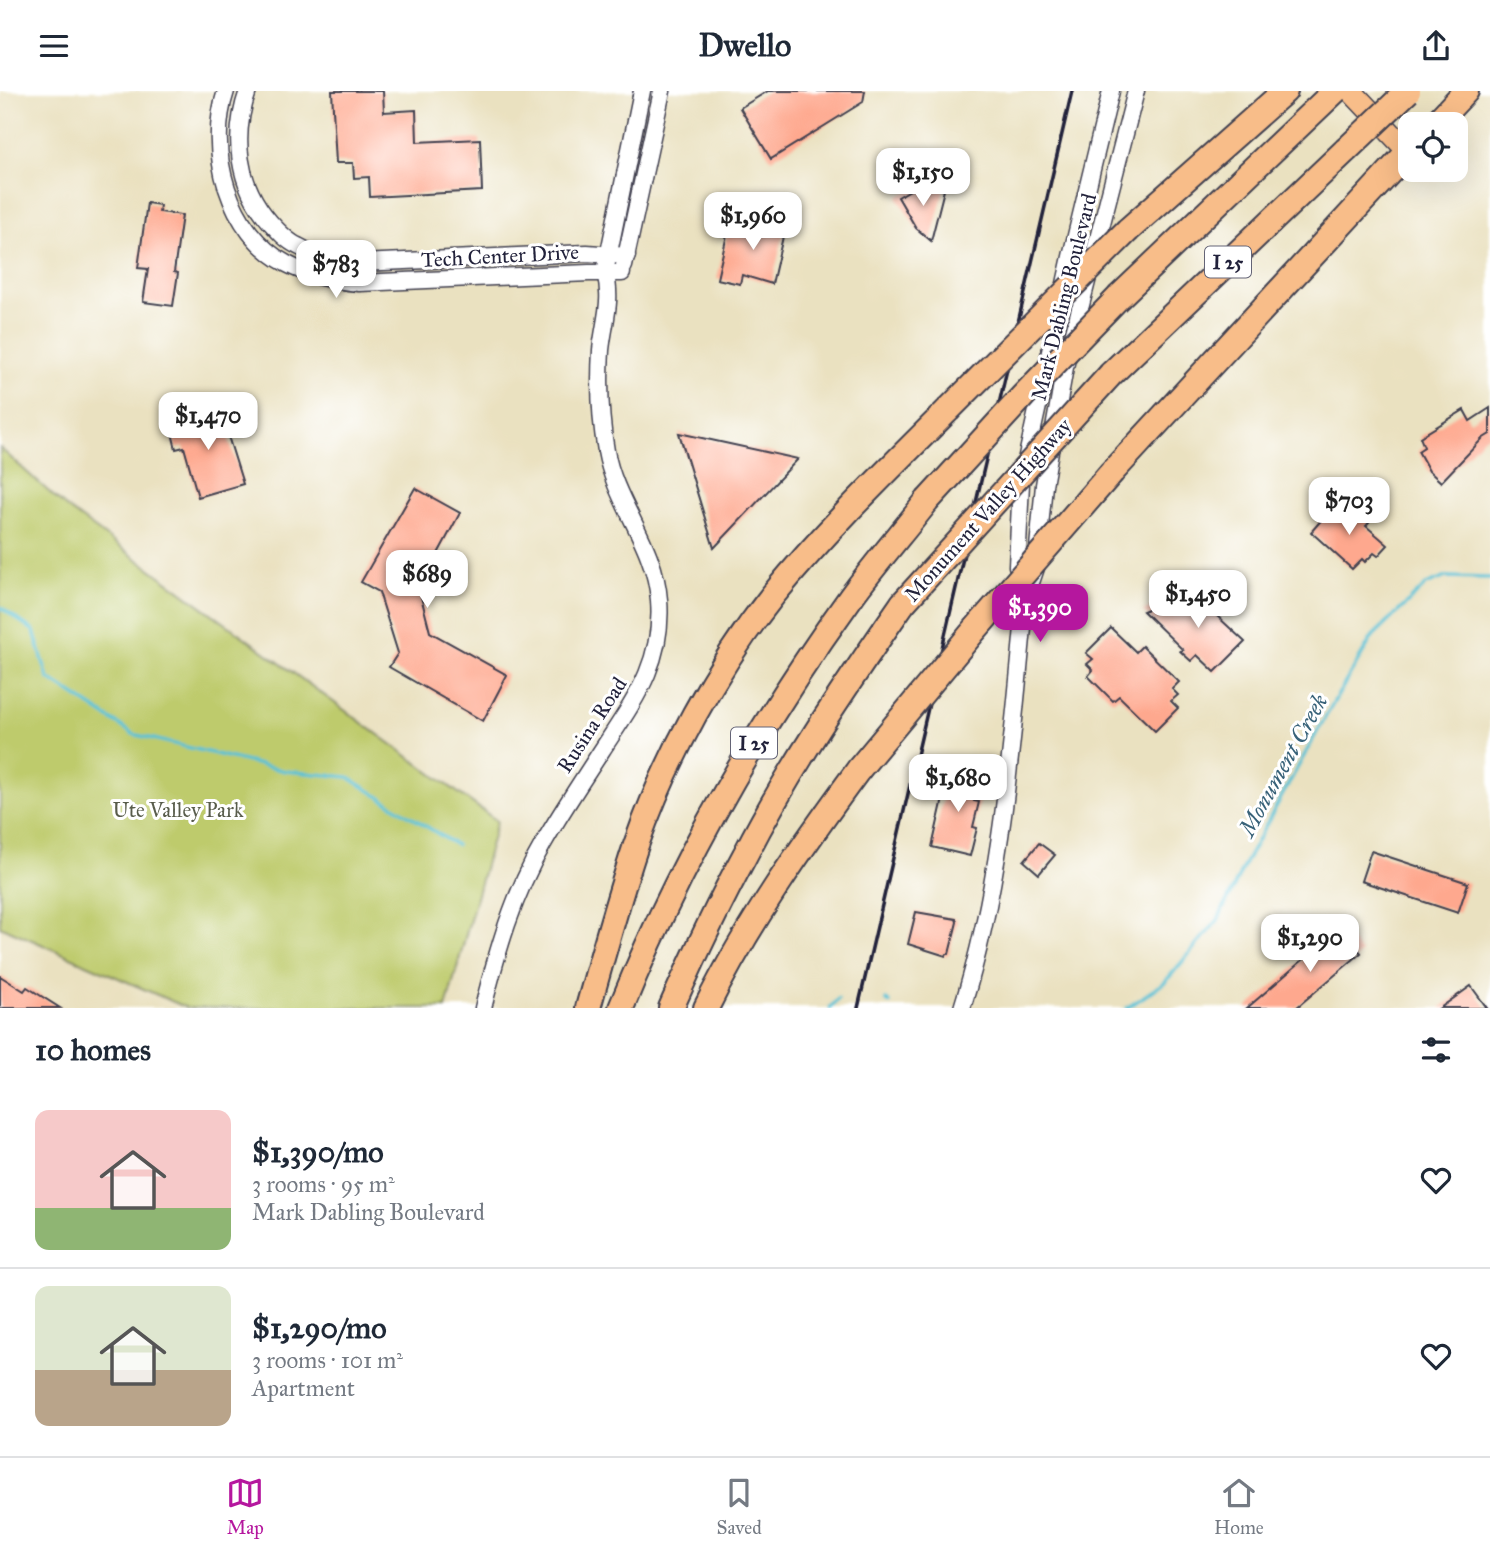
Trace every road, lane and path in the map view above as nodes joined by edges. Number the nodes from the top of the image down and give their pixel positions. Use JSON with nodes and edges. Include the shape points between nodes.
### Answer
{"nodes":[{"id":1,"x":226,"y":91,"type":"edge"},
{"id":2,"x":248,"y":91,"type":"edge"},
{"id":3,"x":642,"y":91,"type":"edge"},
{"id":4,"x":662,"y":91,"type":"edge"},
{"id":5,"x":1111,"y":91,"type":"edge"},
{"id":6,"x":1136,"y":91,"type":"edge"},
{"id":7,"x":1262,"y":91,"type":"edge"},
{"id":8,"x":1285,"y":91,"type":"edge"},
{"id":9,"x":1335,"y":91,"type":"edge"},
{"id":10,"x":1350,"y":91,"type":"edge"},
{"id":11,"x":1408,"y":91,"type":"edge"},
{"id":12,"x":1466,"y":91,"type":"edge"},
{"id":13,"x":1446,"y":112,"type":"edge"},
{"id":14,"x":1398,"y":139,"type":"edge"},
{"id":15,"x":1398,"y":164,"type":"edge"},
{"id":16,"x":1149,"y":206,"type":"junction"},
{"id":17,"x":608,"y":254,"type":"junction"},
{"id":18,"x":627,"y":256,"type":"junction"},
{"id":19,"x":605,"y":272,"type":"junction"},
{"id":20,"x":622,"y":273,"type":"junction"},
{"id":21,"x":610,"y":291,"type":"junction"},
{"id":22,"x":1027,"y":597,"type":"junction"},
{"id":23,"x":483,"y":1008,"type":"edge"},
{"id":24,"x":588,"y":1008,"type":"edge"},
{"id":25,"x":621,"y":1008,"type":"edge"},
{"id":26,"x":671,"y":1008,"type":"edge"},
{"id":27,"x":706,"y":1008,"type":"edge"},
{"id":28,"x":962,"y":1008,"type":"edge"}],
"edges":[{"from":1,"to":19,"type":"street","name":"Tech Center Drive","via":[[219,120],[221,172],[246,226],[285,263],[336,281],[359,283]]},
{"from":2,"to":17,"type":"street","name":"Tech Center Drive","via":[[239,123],[241,168],[263,214],[296,246],[360,263]]},
{"from":3,"to":17,"type":"street"},
{"from":4,"to":18,"type":"street","name":"Rusina Road"},
{"from":5,"to":22,"type":"street","name":"Mark Dabling Boulevard","via":[[1021,483],[1017,566]]},
{"from":6,"to":22,"type":"street","name":"Mark Dabling Boulevard","via":[[1065,367],[1044,485],[1036,568]]},
{"from":7,"to":16,"type":"highway"},
{"from":8,"to":16,"type":"highway"},
{"from":9,"to":25,"type":"highway","number":"I 25","bridge":true,"via":[[1120,296],[1023,396],[927,501],[852,596],[742,761],[698,841]]},
{"from":10,"to":14,"type":"main road"},
{"from":11,"to":26,"type":"highway","name":"Monument Valley Highway","number":"I 25","bridge":true,"via":[[1111,374],[903,603],[814,738],[746,853]]},
{"from":12,"to":13,"type":"highway"},
{"from":15,"to":27,"type":"highway","bridge":true,"via":[[1112,472],[859,769],[760,912]]},
{"from":16,"to":24,"type":"highway","bridge":true,"via":[[827,532],[772,597],[696,713],[663,777],[637,843]]},
{"from":17,"to":18,"type":"street","name":"Tech Center Drive"},
{"from":17,"to":19,"type":"street"},
{"from":18,"to":20,"type":"street","name":"Rusina Road"},
{"from":19,"to":20,"type":"street","name":"Tech Center Drive"},
{"from":19,"to":21,"type":"street","name":"Rusina Road"},
{"from":20,"to":21,"type":"street","name":"Rusina Road"},
{"from":21,"to":23,"type":"street","name":"Rusina Road","via":[[600,384],[606,451],[612,476],[640,532],[656,579],[655,650],[638,696],[581,781],[526,878],[508,920]]},
{"from":22,"to":28,"type":"street","name":"Mark Dabling Boulevard","via":[[997,860],[983,939]]}]}
